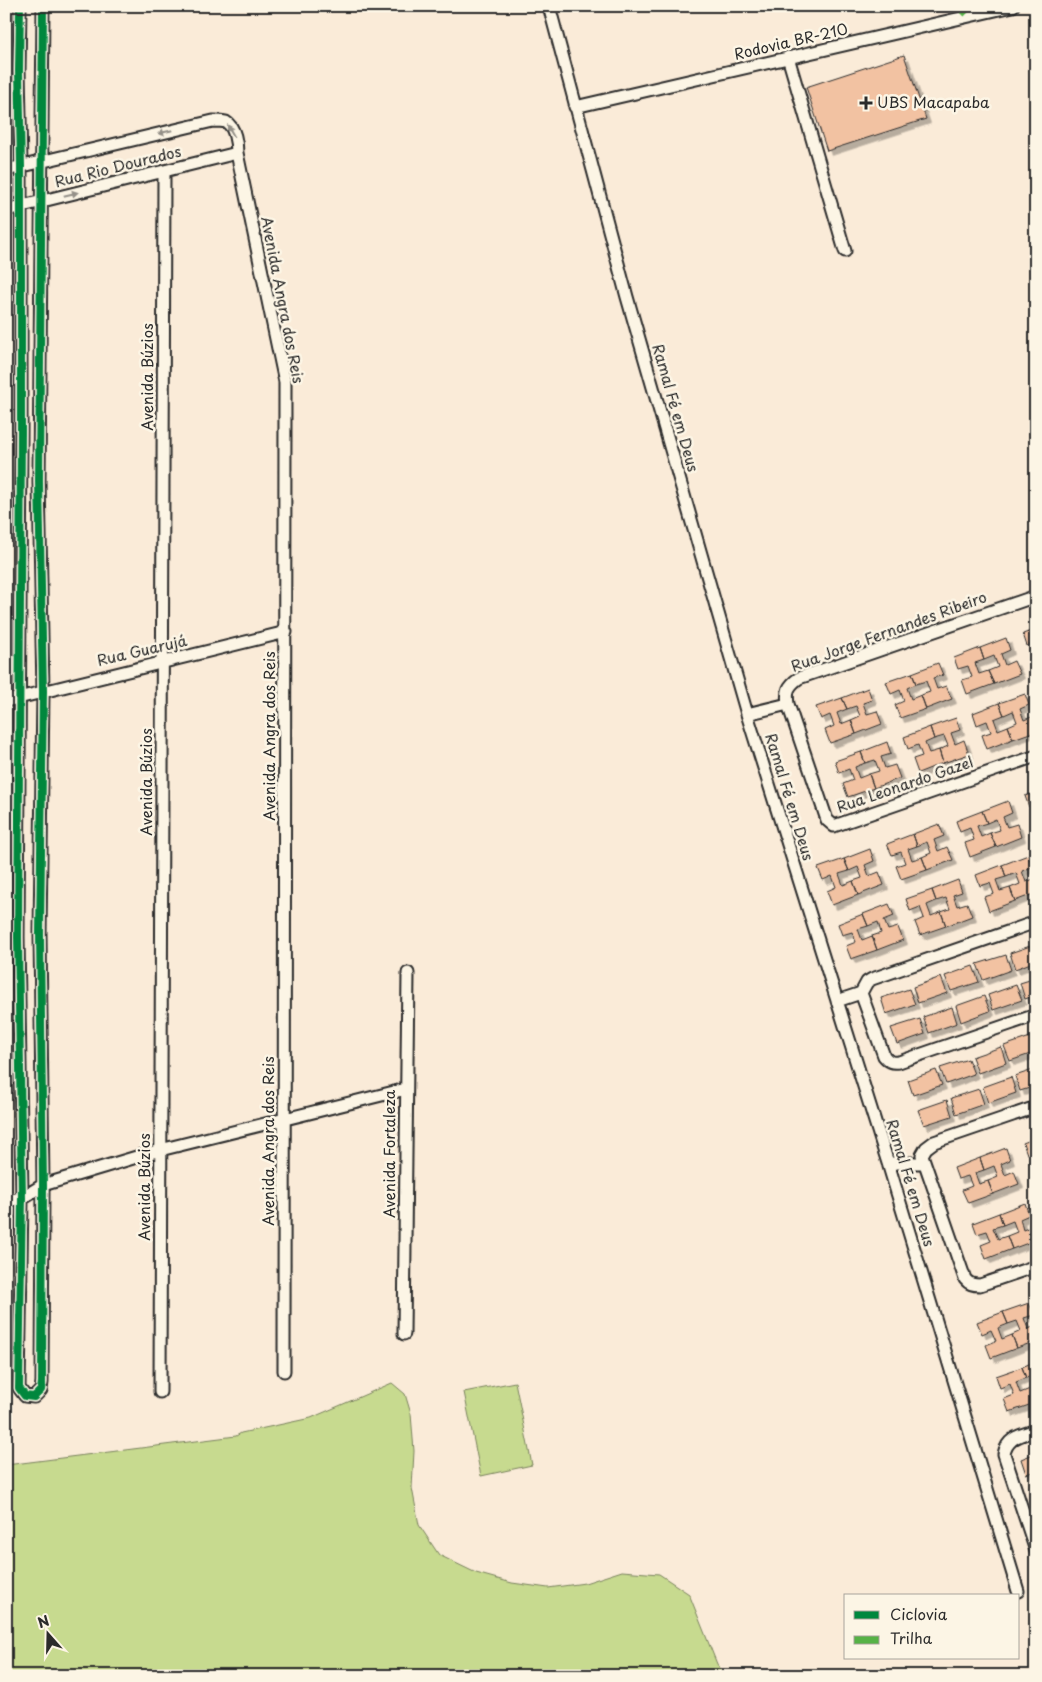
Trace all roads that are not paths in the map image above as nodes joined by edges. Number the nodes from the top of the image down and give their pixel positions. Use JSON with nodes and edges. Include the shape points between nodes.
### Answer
{"nodes":[{"id":1,"x":20,"y":6,"type":"edge"},
{"id":2,"x":44,"y":6,"type":"edge"},
{"id":3,"x":549,"y":6,"type":"edge"},
{"id":4,"x":1013,"y":6,"type":"edge"},
{"id":5,"x":788,"y":57,"type":"junction"},
{"id":6,"x":6,"y":68,"type":"edge"},
{"id":7,"x":19,"y":71,"type":"junction"},
{"id":8,"x":575,"y":107,"type":"junction"},
{"id":9,"x":213,"y":120,"type":"joint"},
{"id":10,"x":237,"y":153,"type":"junction"},
{"id":11,"x":42,"y":161,"type":"junction"},
{"id":12,"x":21,"y":166,"type":"junction"},
{"id":13,"x":6,"y":170,"type":"edge"},
{"id":14,"x":164,"y":172,"type":"junction"},
{"id":15,"x":42,"y":201,"type":"junction"},
{"id":16,"x":20,"y":206,"type":"junction"},
{"id":17,"x":6,"y":210,"type":"edge"},
{"id":18,"x":844,"y":251,"type":"dead end"},
{"id":19,"x":1036,"y":596,"type":"edge"},
{"id":20,"x":286,"y":632,"type":"junction"},
{"id":21,"x":162,"y":662,"type":"junction"},
{"id":22,"x":43,"y":691,"type":"junction"},
{"id":23,"x":21,"y":698,"type":"junction"},
{"id":24,"x":6,"y":702,"type":"edge"},
{"id":25,"x":788,"y":704,"type":"junction"},
{"id":26,"x":747,"y":714,"type":"junction"},
{"id":27,"x":1036,"y":756,"type":"edge"},
{"id":28,"x":1036,"y":922,"type":"edge"},
{"id":29,"x":408,"y":973,"type":"dead end"},
{"id":30,"x":861,"y":993,"type":"junction"},
{"id":31,"x":837,"y":1001,"type":"junction"},
{"id":32,"x":1036,"y":1014,"type":"edge"},
{"id":33,"x":406,"y":1088,"type":"junction"},
{"id":34,"x":1036,"y":1107,"type":"edge"},
{"id":35,"x":283,"y":1120,"type":"junction"},
{"id":36,"x":160,"y":1150,"type":"junction"},
{"id":37,"x":888,"y":1163,"type":"junction"},
{"id":38,"x":924,"y":1163,"type":"junction"},
{"id":39,"x":44,"y":1185,"type":"junction"},
{"id":40,"x":22,"y":1198,"type":"junction"},
{"id":41,"x":6,"y":1201,"type":"edge"},
{"id":42,"x":1036,"y":1266,"type":"edge"},
{"id":43,"x":404,"y":1334,"type":"dead end"},
{"id":44,"x":284,"y":1371,"type":"dead end"},
{"id":45,"x":160,"y":1392,"type":"dead end"},
{"id":46,"x":1036,"y":1430,"type":"edge"},
{"id":47,"x":1031,"y":1524,"type":"edge"},
{"id":48,"x":1036,"y":1552,"type":"edge"},
{"id":49,"x":1018,"y":1591,"type":"dead end"}],
"edges":[{"from":1,"to":7,"type":"street"},
{"from":2,"to":11,"type":"street"},
{"from":3,"to":8,"type":"street","name":"Ramal Fé em Deus"},
{"from":4,"to":5,"type":"street","name":"Rodovia BR-210"},
{"from":5,"to":8,"type":"street","name":"Rodovia BR-210"},
{"from":5,"to":18,"type":"street"},
{"from":6,"to":7,"type":"street"},
{"from":7,"to":12,"type":"street"},
{"from":8,"to":26,"type":"street","name":"Ramal Fé em Deus"},
{"from":10,"to":9,"type":"street","name":"Avenida Angra dos Reis","one_way":true,"via":[[230,127],[226,122]]},
{"from":9,"to":11,"type":"street","name":"Rua Rio Dourados","one_way":true},
{"from":10,"to":14,"type":"street","name":"Rua Rio Dourados"},
{"from":10,"to":20,"type":"street","name":"Avenida Angra dos Reis","via":[[285,382]]},
{"from":11,"to":12,"type":"street","name":"Rua Rio Dourados"},
{"from":11,"to":15,"type":"street"},
{"from":12,"to":13,"type":"street","name":"Rua Rio Dourados"},
{"from":12,"to":16,"type":"street"},
{"from":15,"to":14,"type":"street","name":"Rua Rio Dourados","one_way":true},
{"from":14,"to":21,"type":"street","name":"Avenida Búzios"},
{"from":15,"to":16,"type":"street","name":"Rua Rio Dourados"},
{"from":15,"to":22,"type":"street","via":[[39,481]]},
{"from":16,"to":17,"type":"street","name":"Rua Rio Dourados"},
{"from":16,"to":23,"type":"street"},
{"from":19,"to":25,"type":"street","name":"Rua Jorge Fernandes Ribeiro","via":[[799,678],[790,684],[786,692]]},
{"from":20,"to":21,"type":"street","name":"Rua Guarujá"},
{"from":20,"to":35,"type":"street","name":"Avenida Angra dos Reis"},
{"from":21,"to":22,"type":"street","name":"Rua Guarujá"},
{"from":21,"to":36,"type":"street","name":"Avenida Búzios"},
{"from":22,"to":23,"type":"street","name":"Rua Guarujá"},
{"from":22,"to":39,"type":"street","via":[[40,934]]},
{"from":23,"to":24,"type":"street","name":"Rua Guarujá"},
{"from":23,"to":40,"type":"street","via":[[18,947]]},
{"from":25,"to":26,"type":"street"},
{"from":25,"to":27,"type":"street","name":"Rua Leonardo Gazel","via":[[827,820],[834,826]]},
{"from":26,"to":31,"type":"street","name":"Ramal Fé em Deus"},
{"from":28,"to":30,"type":"street","via":[[872,979]]},
{"from":29,"to":33,"type":"street","name":"Avenida Fortaleza"},
{"from":30,"to":31,"type":"street"},
{"from":30,"to":32,"type":"street","via":[[888,1061],[899,1062]]},
{"from":31,"to":37,"type":"street","name":"Ramal Fé em Deus"},
{"from":33,"to":35,"type":"street"},
{"from":33,"to":43,"type":"street","name":"Avenida Fortaleza"},
{"from":34,"to":38,"type":"street","via":[[934,1142],[922,1155]]},
{"from":35,"to":36,"type":"street"},
{"from":35,"to":44,"type":"street","name":"Avenida Angra dos Reis"},
{"from":36,"to":39,"type":"street"},
{"from":36,"to":45,"type":"street","name":"Avenida Búzios"},
{"from":37,"to":38,"type":"street"},
{"from":37,"to":49,"type":"street","name":"Ramal Fé em Deus"},
{"from":38,"to":42,"type":"street","via":[[968,1282],[980,1285]]},
{"from":39,"to":40,"type":"street"},
{"from":39,"to":40,"type":"street","via":[[42,1382],[41,1390],[34,1397],[25,1396],[20,1388]]},
{"from":40,"to":41,"type":"street"},
{"from":46,"to":47,"type":"street","via":[[1012,1439],[1004,1454]]},
{"from":47,"to":48,"type":"street"}]}
